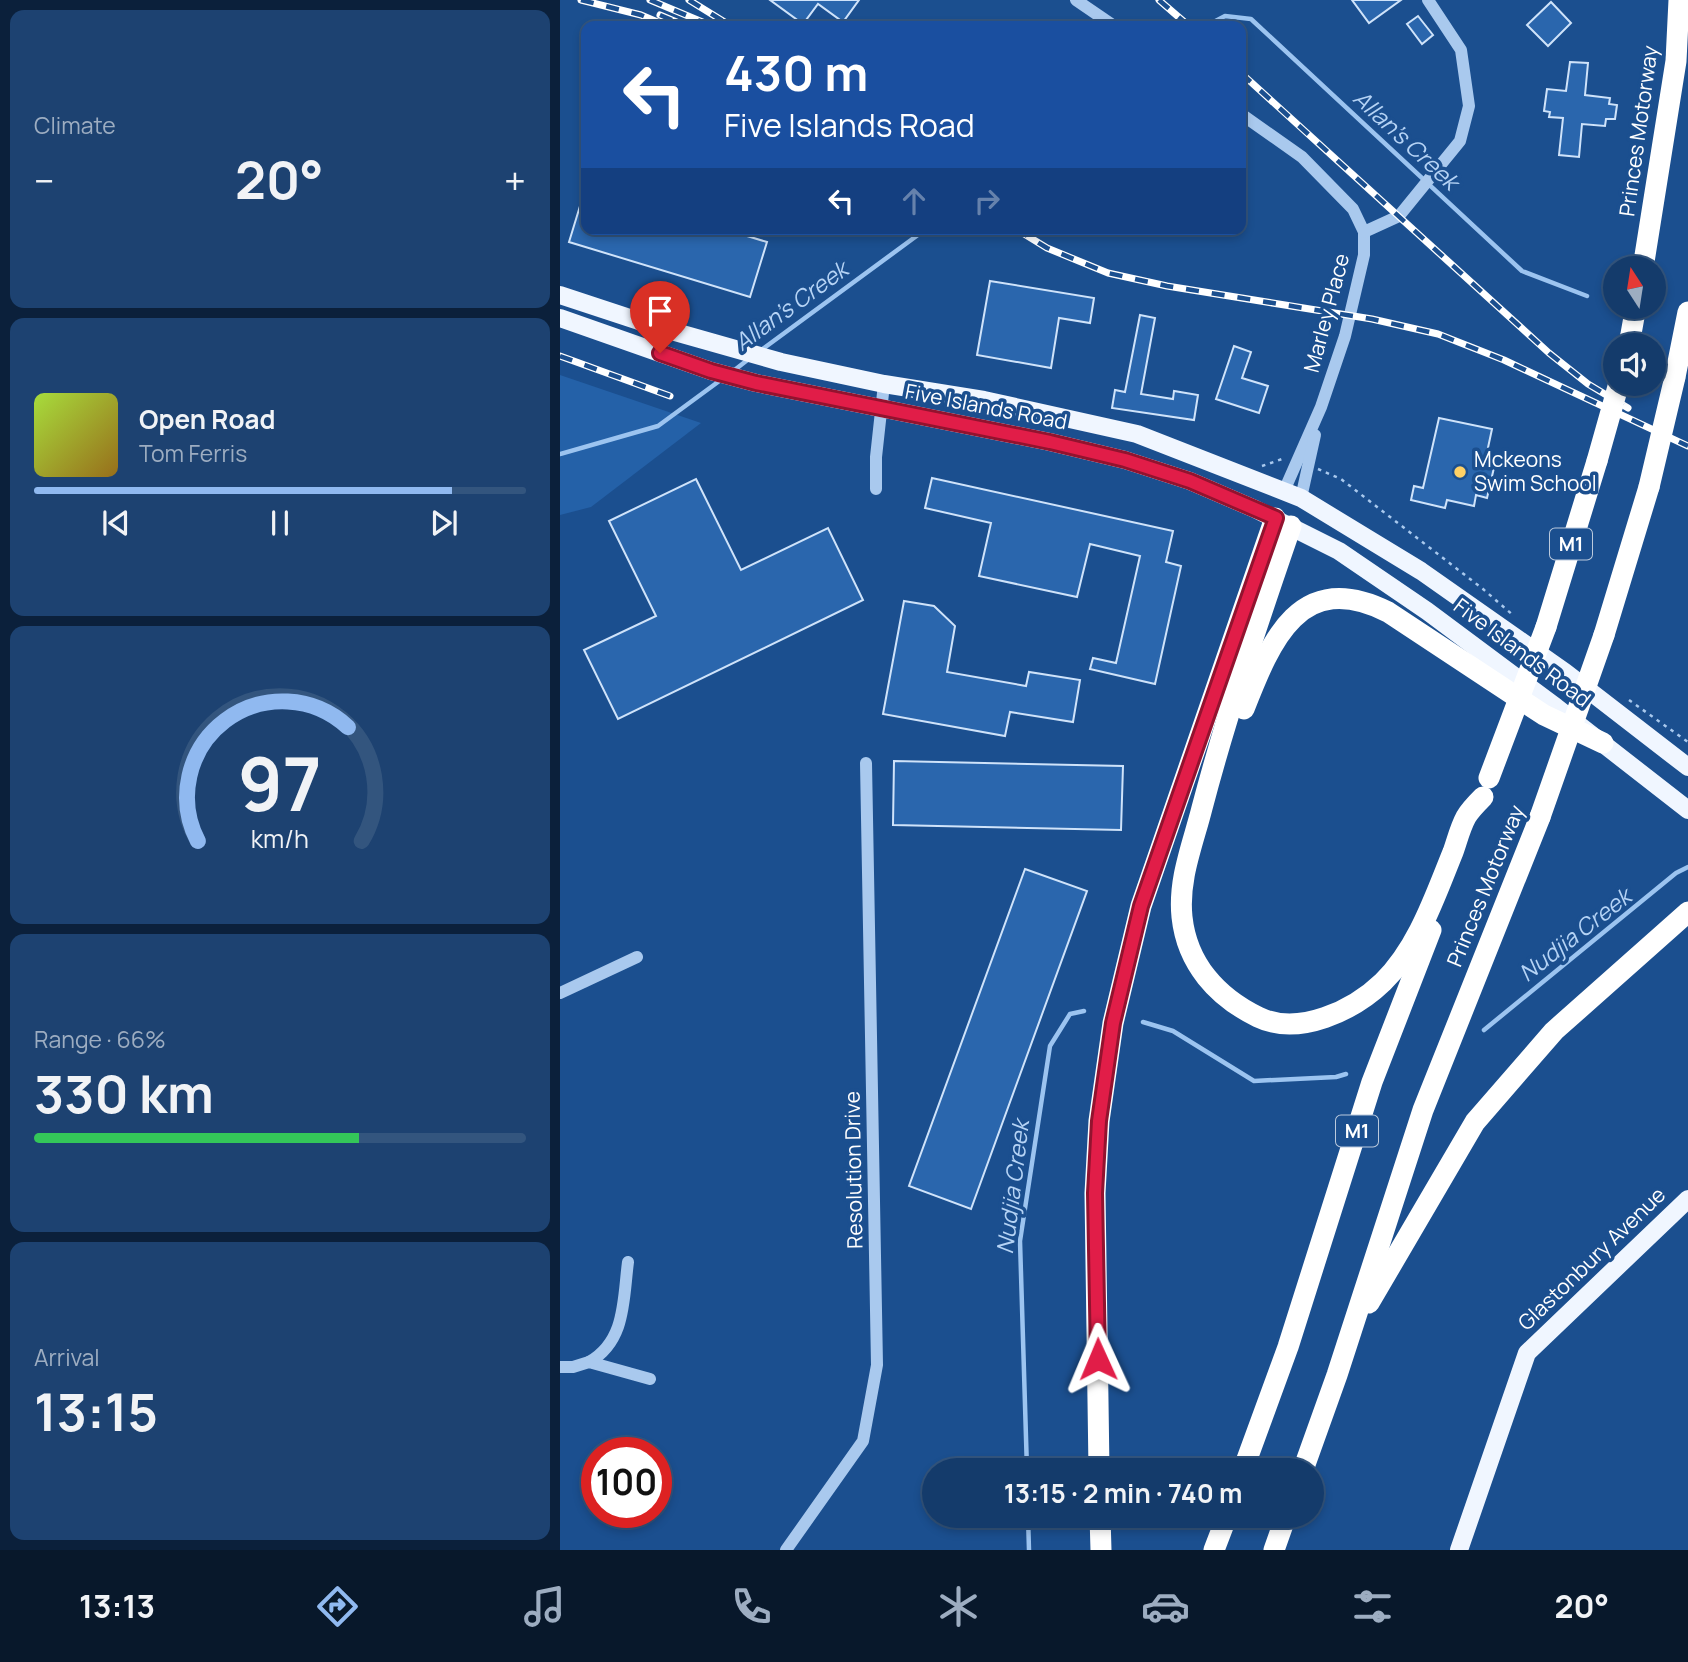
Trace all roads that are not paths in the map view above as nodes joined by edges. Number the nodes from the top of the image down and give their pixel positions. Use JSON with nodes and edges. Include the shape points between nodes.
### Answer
{"nodes":[{"id":1,"x":1076,"y":0,"type":"edge"},
{"id":2,"x":1428,"y":0,"type":"edge"},
{"id":3,"x":1679,"y":0,"type":"edge"},
{"id":4,"x":1107,"y":21,"type":"edge"},
{"id":5,"x":1246,"y":118,"type":"edge"},
{"id":6,"x":1364,"y":232,"type":"junction"},
{"id":7,"x":1645,"y":256,"type":"edge"},
{"id":8,"x":560,"y":295,"type":"edge"},
{"id":9,"x":1688,"y":312,"type":"edge"},
{"id":10,"x":560,"y":317,"type":"edge"},
{"id":11,"x":884,"y":384,"type":"junction"},
{"id":12,"x":1615,"y":396,"type":"edge"},
{"id":13,"x":881,"y":410,"type":"junction"},
{"id":14,"x":876,"y":489,"type":"dead end"},
{"id":15,"x":1293,"y":495,"type":"junction"},
{"id":16,"x":1283,"y":522,"type":"junction"},
{"id":17,"x":1602,"y":743,"type":"junction"},
{"id":18,"x":866,"y":763,"type":"dead end"},
{"id":19,"x":1684,"y":765,"type":"edge"},
{"id":20,"x":1635,"y":770,"type":"junction"},
{"id":21,"x":1209,"y":783,"type":"junction"},
{"id":22,"x":1486,"y":787,"type":"junction"},
{"id":23,"x":1688,"y":799,"type":"edge"},
{"id":24,"x":1688,"y":810,"type":"edge"},
{"id":25,"x":1683,"y":918,"type":"edge"},
{"id":26,"x":638,"y":957,"type":"dead end"},
{"id":27,"x":560,"y":993,"type":"edge"},
{"id":28,"x":1688,"y":1199,"type":"edge"},
{"id":29,"x":628,"y":1262,"type":"dead end"},
{"id":30,"x":1346,"y":1342,"type":"junction"},
{"id":31,"x":589,"y":1363,"type":"junction"},
{"id":32,"x":560,"y":1367,"type":"edge"},
{"id":33,"x":650,"y":1379,"type":"dead end"},
{"id":34,"x":1099,"y":1458,"type":"edge"},
{"id":35,"x":1247,"y":1458,"type":"edge"},
{"id":36,"x":1307,"y":1458,"type":"edge"},
{"id":37,"x":1100,"y":1528,"type":"edge"},
{"id":38,"x":1222,"y":1528,"type":"edge"},
{"id":39,"x":1282,"y":1528,"type":"edge"},
{"id":40,"x":786,"y":1550,"type":"edge"},
{"id":41,"x":1101,"y":1550,"type":"edge"},
{"id":42,"x":1214,"y":1550,"type":"edge"},
{"id":43,"x":1274,"y":1550,"type":"edge"},
{"id":44,"x":1459,"y":1550,"type":"edge"}],
"edges":[{"from":1,"to":4,"type":"street"},
{"from":2,"to":6,"type":"street","via":[[1461,50],[1469,106],[1460,141],[1399,216]]},
{"from":3,"to":7,"type":"highway","name":"Princes Motorway","via":[[1676,61]]},
{"from":5,"to":6,"type":"street","name":"Marley Place","via":[[1302,157],[1353,209]]},
{"from":6,"to":15,"type":"street","name":"Marley Place","via":[[1364,255],[1350,315]]},
{"from":8,"to":11,"type":"main road","name":"Five Islands Road","via":[[734,350]]},
{"from":9,"to":30,"type":"highway","name":"Princes Motorway","number":"M1","bridge":true,"via":[[1649,488],[1604,635],[1540,817],[1423,1110]]},
{"from":10,"to":13,"type":"main road","name":"Five Islands Road","via":[[711,371]]},
{"from":11,"to":13,"type":"street"},
{"from":11,"to":15,"type":"main road","name":"Five Islands Road","via":[[984,400],[1137,434]]},
{"from":12,"to":22,"type":"highway","name":"Princes Motorway","number":"M1","bridge":true,"via":[[1546,627]]},
{"from":13,"to":14,"type":"street"},
{"from":13,"to":16,"type":"main road","name":"Five Islands Road","via":[[1125,460],[1190,481]]},
{"from":15,"to":16,"type":"main road"},
{"from":15,"to":19,"type":"main road","name":"Five Islands Road","via":[[1432,579],[1565,672]]},
{"from":16,"to":17,"type":"main road","name":"Five Islands Road","via":[[1339,551],[1427,611]]},
{"from":16,"to":21,"type":"highway"},
{"from":16,"to":34,"type":"highway","via":[[1141,906],[1113,1023],[1099,1121],[1095,1193]]},
{"from":17,"to":20,"type":"main road","name":"Five Islands Road"},
{"from":17,"to":21,"type":"highway","via":[[1544,715],[1388,612],[1366,601],[1331,599],[1296,613],[1282,631],[1254,685],[1225,759]]},
{"from":18,"to":40,"type":"street","name":"Resolution Drive","via":[[877,1365],[863,1441]]},
{"from":20,"to":23,"type":"main road"},
{"from":20,"to":24,"type":"main road","name":"Five Islands Road"},
{"from":21,"to":22,"type":"highway","via":[[1182,891],[1187,939],[1198,967],[1235,1006],[1264,1020],[1292,1023],[1321,1019],[1351,1007],[1384,981],[1423,923],[1466,817]]},
{"from":22,"to":35,"type":"highway","name":"Princes Motorway","number":"M1","via":[[1373,1082]]},
{"from":25,"to":30,"type":"highway","via":[[1554,1031],[1475,1122]]},
{"from":26,"to":27,"type":"street"},
{"from":28,"to":44,"type":"main road","name":"Glastonbury Avenue","via":[[1527,1353]]},
{"from":29,"to":31,"type":"street","via":[[620,1325],[610,1346]]},
{"from":30,"to":36,"type":"highway","name":"Princes Motorway","number":"M1"},
{"from":31,"to":32,"type":"street"},
{"from":31,"to":33,"type":"street"},
{"from":37,"to":41,"type":"highway"},
{"from":38,"to":42,"type":"highway"},
{"from":39,"to":43,"type":"highway"}]}
